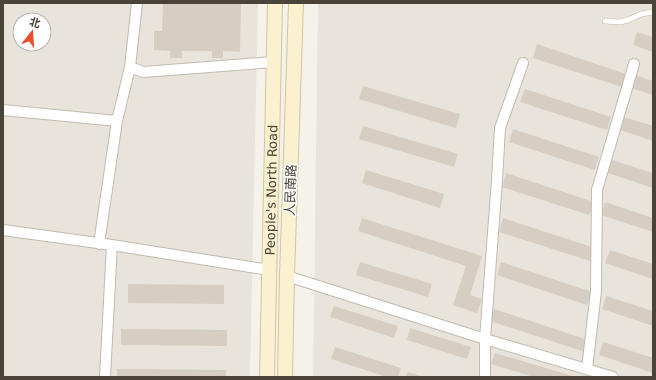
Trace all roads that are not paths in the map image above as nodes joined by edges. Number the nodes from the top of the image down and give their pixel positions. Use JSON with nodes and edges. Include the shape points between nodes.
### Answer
{"nodes":[{"id":1,"x":137,"y":3,"type":"edge"},
{"id":2,"x":275,"y":3,"type":"edge"},
{"id":3,"x":296,"y":3,"type":"edge"},
{"id":4,"x":653,"y":12,"type":"edge"},
{"id":5,"x":605,"y":21,"type":"dead end"},
{"id":6,"x":274,"y":62,"type":"junction"},
{"id":7,"x":523,"y":63,"type":"dead end"},
{"id":8,"x":634,"y":64,"type":"dead end"},
{"id":9,"x":130,"y":67,"type":"junction"},
{"id":10,"x":3,"y":110,"type":"edge"},
{"id":11,"x":117,"y":121,"type":"junction"},
{"id":12,"x":3,"y":230,"type":"edge"},
{"id":13,"x":99,"y":244,"type":"junction"},
{"id":14,"x":112,"y":246,"type":"junction"},
{"id":15,"x":269,"y":270,"type":"junction"},
{"id":16,"x":287,"y":276,"type":"junction"},
{"id":17,"x":485,"y":339,"type":"junction"},
{"id":18,"x":587,"y":369,"type":"junction"},
{"id":19,"x":105,"y":377,"type":"edge"},
{"id":20,"x":267,"y":377,"type":"edge"},
{"id":21,"x":285,"y":377,"type":"edge"},
{"id":22,"x":485,"y":377,"type":"edge"},
{"id":23,"x":614,"y":377,"type":"edge"}],
"edges":[{"from":1,"to":9,"type":"street"},
{"from":2,"to":6,"type":"main road","name":"People's North Road"},
{"from":3,"to":16,"type":"main road","name":"人民南路"},
{"from":4,"to":5,"type":"lane","via":[[620,22]]},
{"from":6,"to":9,"type":"street","via":[[143,72]]},
{"from":6,"to":15,"type":"main road","name":"People's North Road"},
{"from":7,"to":17,"type":"street","via":[[500,128]]},
{"from":8,"to":18,"type":"street","via":[[597,190],[596,291]]},
{"from":9,"to":11,"type":"street"},
{"from":10,"to":11,"type":"street"},
{"from":11,"to":13,"type":"street"},
{"from":12,"to":13,"type":"street"},
{"from":13,"to":14,"type":"street"},
{"from":14,"to":15,"type":"street"},
{"from":14,"to":19,"type":"street"},
{"from":15,"to":20,"type":"main road","name":"People's North Road"},
{"from":16,"to":17,"type":"street"},
{"from":16,"to":21,"type":"main road","name":"人民南路"},
{"from":17,"to":18,"type":"street"},
{"from":17,"to":22,"type":"street"},
{"from":18,"to":23,"type":"street"}]}
